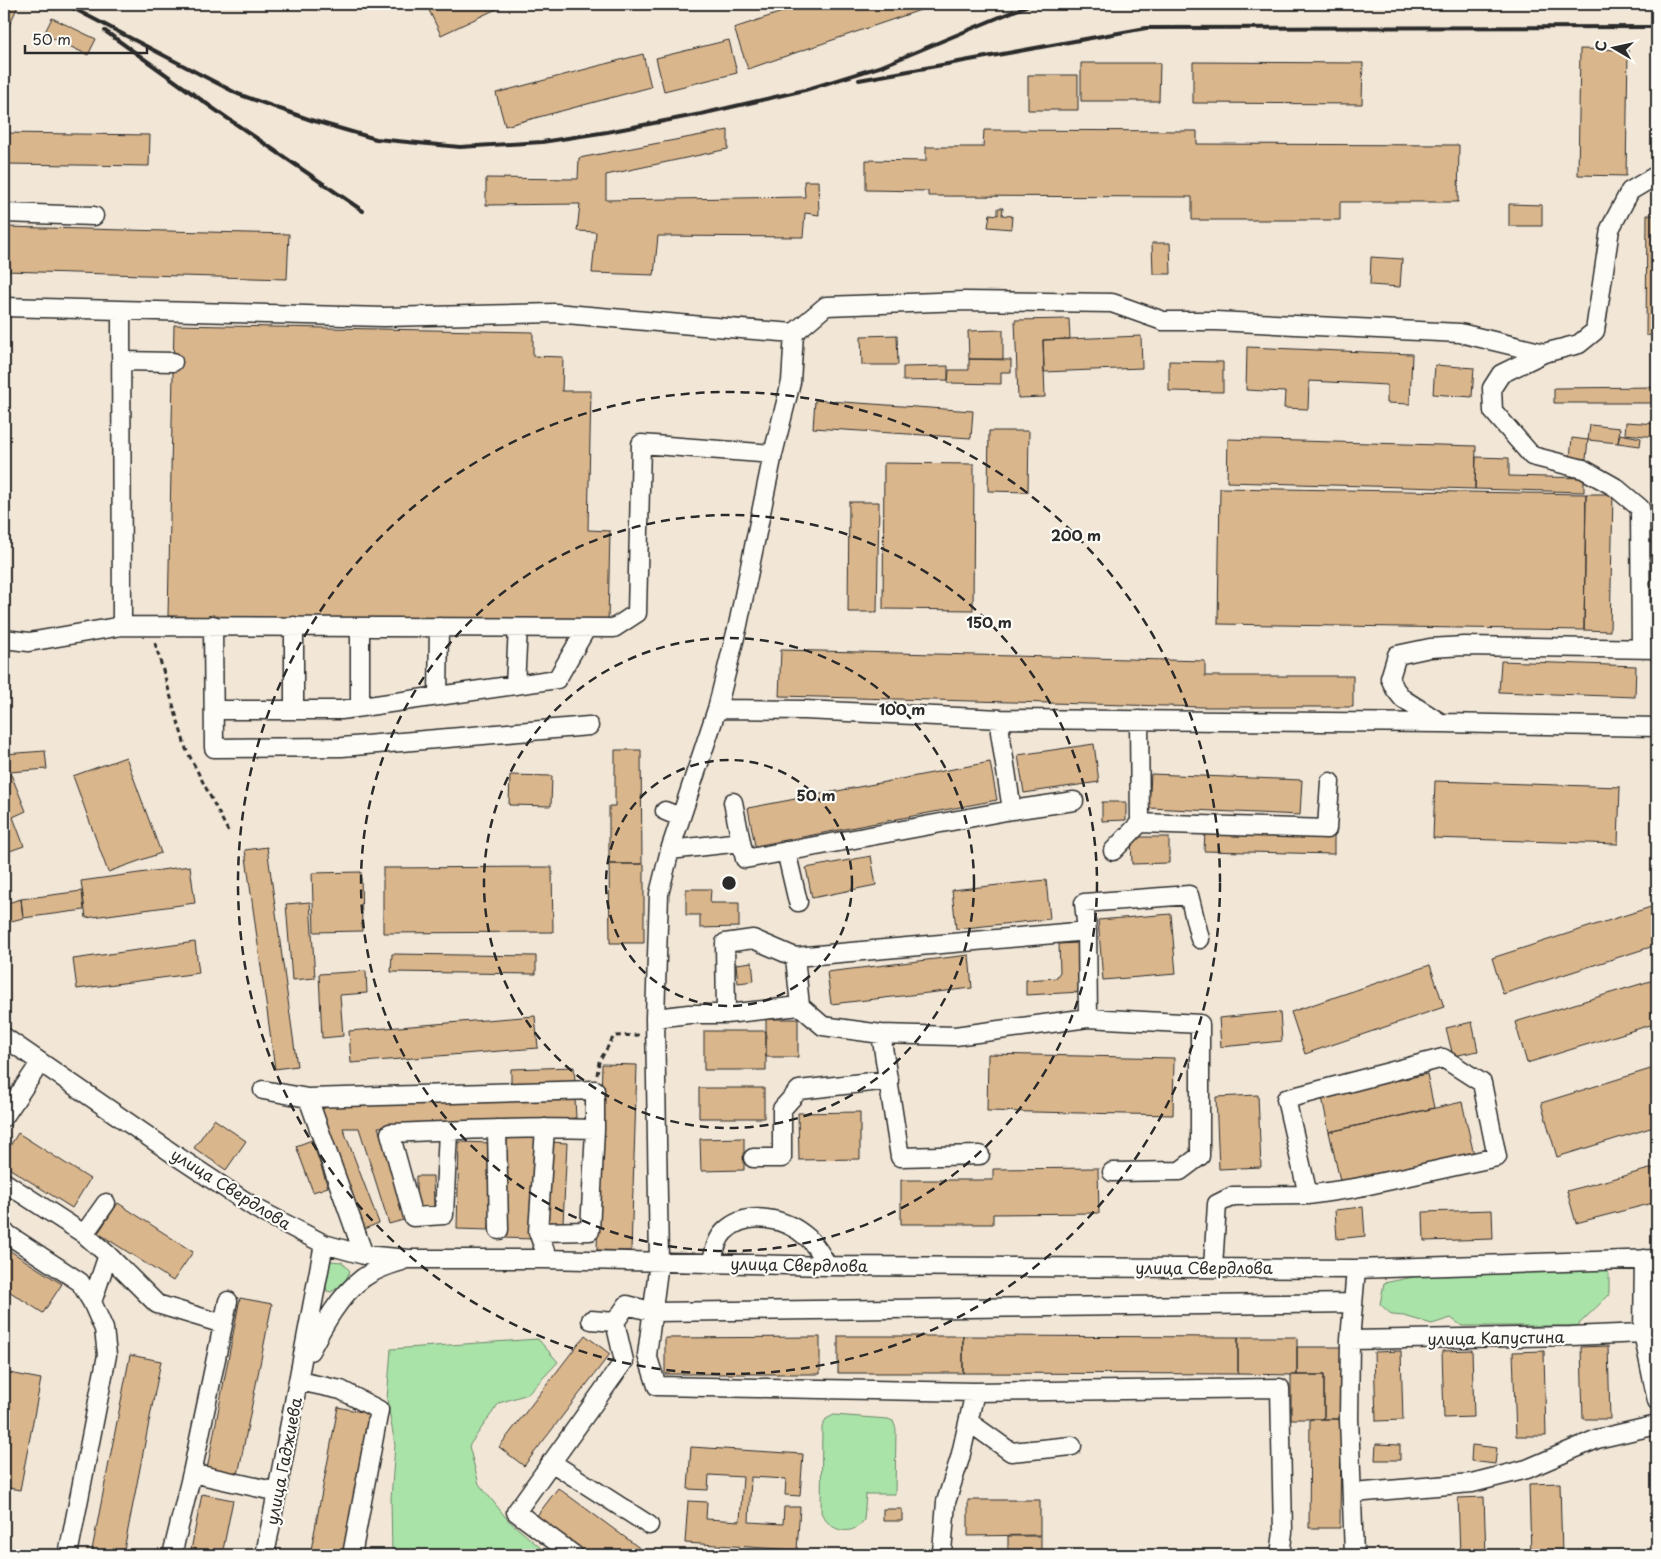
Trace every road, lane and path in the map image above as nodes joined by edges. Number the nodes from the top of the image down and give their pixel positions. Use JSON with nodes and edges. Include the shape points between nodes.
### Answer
{"nodes":[{"id":1,"x":1657,"y":175,"type":"edge"},
{"id":2,"x":4,"y":213,"type":"edge"},
{"id":3,"x":94,"y":216,"type":"dead end"},
{"id":4,"x":4,"y":307,"type":"edge"},
{"id":5,"x":122,"y":311,"type":"junction"},
{"id":6,"x":794,"y":333,"type":"junction"},
{"id":7,"x":1544,"y":353,"type":"junction"},
{"id":8,"x":123,"y":361,"type":"junction"},
{"id":9,"x":173,"y":362,"type":"dead end"},
{"id":10,"x":773,"y":454,"type":"junction"},
{"id":11,"x":150,"y":625,"type":"junction"},
{"id":12,"x":213,"y":625,"type":"junction"},
{"id":13,"x":122,"y":626,"type":"junction"},
{"id":14,"x":294,"y":626,"type":"junction"},
{"id":15,"x":360,"y":626,"type":"junction"},
{"id":16,"x":439,"y":628,"type":"junction"},
{"id":17,"x":518,"y":628,"type":"junction"},
{"id":18,"x":586,"y":629,"type":"junction"},
{"id":19,"x":4,"y":639,"type":"edge"},
{"id":20,"x":1649,"y":649,"type":"edge"},
{"id":21,"x":516,"y":685,"type":"junction"},
{"id":22,"x":438,"y":696,"type":"junction"},
{"id":23,"x":360,"y":707,"type":"junction"},
{"id":24,"x":717,"y":709,"type":"junction"},
{"id":25,"x":214,"y":710,"type":"junction"},
{"id":26,"x":294,"y":710,"type":"junction"},
{"id":27,"x":1001,"y":719,"type":"junction"},
{"id":28,"x":1139,"y":720,"type":"junction"},
{"id":29,"x":1442,"y":723,"type":"junction"},
{"id":30,"x":590,"y":726,"type":"dead end"},
{"id":31,"x":1657,"y":727,"type":"edge"},
{"id":32,"x":1330,"y":782,"type":"dead end"},
{"id":33,"x":1074,"y":801,"type":"dead end"},
{"id":34,"x":733,"y":802,"type":"dead end"},
{"id":35,"x":1012,"y":810,"type":"junction"},
{"id":36,"x":1140,"y":823,"type":"junction"},
{"id":37,"x":228,"y":831,"type":"dead end"},
{"id":38,"x":741,"y":842,"type":"junction"},
{"id":39,"x":670,"y":850,"type":"junction"},
{"id":40,"x":786,"y":851,"type":"junction"},
{"id":41,"x":1113,"y":851,"type":"dead end"},
{"id":42,"x":798,"y":902,"type":"dead end"},
{"id":43,"x":1087,"y":931,"type":"junction"},
{"id":44,"x":1200,"y":939,"type":"dead end"},
{"id":45,"x":795,"y":957,"type":"junction"},
{"id":46,"x":800,"y":1006,"type":"junction"},
{"id":47,"x":726,"y":1014,"type":"junction"},
{"id":48,"x":1088,"y":1018,"type":"junction"},
{"id":49,"x":655,"y":1026,"type":"junction"},
{"id":50,"x":881,"y":1034,"type":"junction"},
{"id":51,"x":4,"y":1037,"type":"edge"},
{"id":52,"x":40,"y":1063,"type":"junction"},
{"id":53,"x":889,"y":1080,"type":"junction"},
{"id":54,"x":263,"y":1090,"type":"dead end"},
{"id":55,"x":595,"y":1090,"type":"junction"},
{"id":56,"x":308,"y":1098,"type":"junction"},
{"id":57,"x":4,"y":1116,"type":"edge"},
{"id":58,"x":545,"y":1128,"type":"junction"},
{"id":59,"x":497,"y":1129,"type":"junction"},
{"id":60,"x":595,"y":1129,"type":"junction"},
{"id":61,"x":448,"y":1131,"type":"junction"},
{"id":62,"x":980,"y":1156,"type":"dead end"},
{"id":63,"x":753,"y":1158,"type":"dead end"},
{"id":64,"x":1112,"y":1172,"type":"dead end"},
{"id":65,"x":4,"y":1182,"type":"edge"},
{"id":66,"x":1308,"y":1195,"type":"junction"},
{"id":67,"x":106,"y":1203,"type":"dead end"},
{"id":68,"x":499,"y":1230,"type":"dead end"},
{"id":69,"x":4,"y":1232,"type":"edge"},
{"id":70,"x":538,"y":1232,"type":"junction"},
{"id":71,"x":84,"y":1234,"type":"junction"},
{"id":72,"x":324,"y":1244,"type":"junction"},
{"id":73,"x":108,"y":1255,"type":"junction"},
{"id":74,"x":364,"y":1255,"type":"junction"},
{"id":75,"x":409,"y":1259,"type":"junction"},
{"id":76,"x":545,"y":1259,"type":"junction"},
{"id":77,"x":1651,"y":1259,"type":"edge"},
{"id":78,"x":660,"y":1262,"type":"junction"},
{"id":79,"x":711,"y":1264,"type":"junction"},
{"id":80,"x":828,"y":1266,"type":"junction"},
{"id":81,"x":1213,"y":1267,"type":"junction"},
{"id":82,"x":1356,"y":1269,"type":"junction"},
{"id":83,"x":228,"y":1301,"type":"dead end"},
{"id":84,"x":92,"y":1302,"type":"junction"},
{"id":85,"x":1353,"y":1303,"type":"junction"},
{"id":86,"x":654,"y":1312,"type":"junction"},
{"id":87,"x":591,"y":1320,"type":"dead end"},
{"id":88,"x":615,"y":1322,"type":"junction"},
{"id":89,"x":223,"y":1324,"type":"junction"},
{"id":90,"x":1643,"y":1332,"type":"junction"},
{"id":91,"x":1350,"y":1340,"type":"junction"},
{"id":92,"x":300,"y":1374,"type":"junction"},
{"id":93,"x":975,"y":1392,"type":"junction"},
{"id":94,"x":1657,"y":1401,"type":"edge"},
{"id":95,"x":969,"y":1422,"type":"junction"},
{"id":96,"x":1657,"y":1424,"type":"edge"},
{"id":97,"x":1072,"y":1446,"type":"dead end"},
{"id":98,"x":551,"y":1462,"type":"junction"},
{"id":99,"x":192,"y":1473,"type":"junction"},
{"id":100,"x":278,"y":1492,"type":"junction"},
{"id":101,"x":1353,"y":1493,"type":"junction"},
{"id":102,"x":649,"y":1525,"type":"dead end"},
{"id":103,"x":941,"y":1554,"type":"edge"},
{"id":104,"x":68,"y":1555,"type":"edge"},
{"id":105,"x":172,"y":1555,"type":"edge"},
{"id":106,"x":265,"y":1555,"type":"edge"},
{"id":107,"x":352,"y":1555,"type":"edge"},
{"id":108,"x":574,"y":1555,"type":"edge"},
{"id":109,"x":1280,"y":1555,"type":"edge"},
{"id":110,"x":1354,"y":1555,"type":"edge"}],
"edges":[{"from":1,"to":7,"type":"street","via":[[1630,191],[1610,229],[1595,331],[1579,344]]},
{"from":2,"to":3,"type":"street"},
{"from":4,"to":5,"type":"street"},
{"from":5,"to":6,"type":"street","via":[[384,317],[555,312]]},
{"from":5,"to":8,"type":"street"},
{"from":6,"to":7,"type":"street","via":[[826,306],[964,301],[1112,303],[1163,321],[1460,333]]},
{"from":6,"to":10,"type":"street","via":[[791,382]]},
{"from":7,"to":20,"type":"street","via":[[1501,374],[1492,388],[1493,411],[1532,456],[1583,469],[1615,487],[1640,508]]},
{"from":8,"to":9,"type":"street"},
{"from":8,"to":13,"type":"street"},
{"from":10,"to":18,"type":"street","via":[[641,444],[637,613],[614,628]]},
{"from":10,"to":24,"type":"street"},
{"from":11,"to":12,"type":"street"},
{"from":11,"to":13,"type":"street"},
{"from":11,"to":37,"type":"path","via":[[186,749]]},
{"from":12,"to":14,"type":"street"},
{"from":12,"to":25,"type":"street"},
{"from":13,"to":19,"type":"street","via":[[29,642]]},
{"from":14,"to":15,"type":"street"},
{"from":14,"to":26,"type":"street"},
{"from":15,"to":16,"type":"street"},
{"from":15,"to":23,"type":"street"},
{"from":16,"to":17,"type":"street"},
{"from":16,"to":22,"type":"street"},
{"from":17,"to":18,"type":"street"},
{"from":17,"to":21,"type":"street"},
{"from":18,"to":21,"type":"street","via":[[557,679]]},
{"from":20,"to":29,"type":"street","via":[[1464,646],[1430,648],[1397,655],[1390,678],[1395,689],[1403,699]]},
{"from":21,"to":22,"type":"street"},
{"from":22,"to":23,"type":"street"},
{"from":23,"to":26,"type":"street"},
{"from":24,"to":27,"type":"street"},
{"from":24,"to":39,"type":"street","via":[[673,814]]},
{"from":25,"to":26,"type":"street"},
{"from":25,"to":30,"type":"street","via":[[214,748],[342,747]]},
{"from":27,"to":28,"type":"street"},
{"from":27,"to":35,"type":"street","via":[[1000,732]]},
{"from":28,"to":29,"type":"street"},
{"from":28,"to":36,"type":"street"},
{"from":29,"to":31,"type":"street"},
{"from":32,"to":36,"type":"street","via":[[1327,829]]},
{"from":33,"to":35,"type":"street"},
{"from":34,"to":38,"type":"street"},
{"from":35,"to":40,"type":"street"},
{"from":36,"to":41,"type":"street"},
{"from":38,"to":39,"type":"street"},
{"from":38,"to":40,"type":"street","via":[[745,859]]},
{"from":39,"to":49,"type":"street","via":[[659,894]]},
{"from":40,"to":42,"type":"street"},
{"from":43,"to":44,"type":"street","via":[[1084,903],[1189,895]]},
{"from":43,"to":45,"type":"street"},
{"from":43,"to":48,"type":"street"},
{"from":45,"to":46,"type":"street"},
{"from":45,"to":47,"type":"street","via":[[753,939],[725,943]]},
{"from":46,"to":47,"type":"street"},
{"from":46,"to":50,"type":"street","via":[[823,1026]]},
{"from":47,"to":49,"type":"street","via":[[689,1014]]},
{"from":48,"to":50,"type":"street","via":[[955,1036]]},
{"from":48,"to":64,"type":"street","via":[[1200,1024],[1200,1156],[1180,1171]]},
{"from":49,"to":55,"type":"path","via":[[614,1036],[599,1062]]},
{"from":49,"to":78,"type":"street"},
{"from":50,"to":53,"type":"street"},
{"from":51,"to":52,"type":"street","name":"улица Свердлова"},
{"from":52,"to":57,"type":"street"},
{"from":52,"to":72,"type":"street","name":"улица Свердлова","via":[[257,1209]]},
{"from":53,"to":62,"type":"street","via":[[900,1157]]},
{"from":53,"to":63,"type":"street","via":[[799,1090],[782,1109],[782,1158]]},
{"from":54,"to":56,"type":"street"},
{"from":55,"to":56,"type":"street"},
{"from":55,"to":60,"type":"street"},
{"from":56,"to":74,"type":"street"},
{"from":58,"to":59,"type":"street"},
{"from":58,"to":60,"type":"street"},
{"from":58,"to":70,"type":"street"},
{"from":59,"to":61,"type":"street"},
{"from":59,"to":68,"type":"street"},
{"from":60,"to":70,"type":"street","via":[[590,1231]]},
{"from":61,"to":61,"type":"street","via":[[444,1215],[413,1217],[390,1133]]},
{"from":65,"to":71,"type":"street"},
{"from":66,"to":66,"type":"street","via":[[1286,1099],[1444,1058],[1482,1083],[1497,1157]]},
{"from":66,"to":81,"type":"street","via":[[1233,1196],[1217,1204]]},
{"from":67,"to":71,"type":"street"},
{"from":69,"to":84,"type":"street","via":[[80,1282]]},
{"from":70,"to":76,"type":"street"},
{"from":71,"to":73,"type":"street"},
{"from":72,"to":74,"type":"street","name":"улица Свердлова"},
{"from":72,"to":92,"type":"street","name":"улица Гаджиева"},
{"from":73,"to":84,"type":"street"},
{"from":73,"to":89,"type":"street","via":[[157,1304]]},
{"from":74,"to":75,"type":"street","name":"улица Свердлова"},
{"from":75,"to":76,"type":"street","name":"улица Свердлова"},
{"from":75,"to":92,"type":"street","name":"улица Гаджиева","via":[[372,1272],[358,1282],[321,1331]]},
{"from":76,"to":78,"type":"street","name":"улица Свердлова"},
{"from":77,"to":82,"type":"street","name":"улица Свердлова"},
{"from":77,"to":90,"type":"street"},
{"from":78,"to":79,"type":"street","name":"улица Свердлова"},
{"from":78,"to":86,"type":"street"},
{"from":79,"to":80,"type":"street","name":"улица Свердлова"},
{"from":79,"to":80,"type":"street","via":[[723,1233],[739,1221],[757,1218],[783,1222],[796,1229],[809,1238]]},
{"from":80,"to":81,"type":"street","name":"улица Свердлова"},
{"from":81,"to":82,"type":"street","name":"улица Свердлова"},
{"from":82,"to":85,"type":"street"},
{"from":83,"to":89,"type":"street"},
{"from":84,"to":104,"type":"street","via":[[104,1329],[107,1355]]},
{"from":85,"to":86,"type":"street"},
{"from":85,"to":91,"type":"street"},
{"from":86,"to":88,"type":"street","via":[[627,1306]]},
{"from":86,"to":93,"type":"street","via":[[647,1354],[656,1386]]},
{"from":87,"to":88,"type":"street"},
{"from":88,"to":98,"type":"street","via":[[624,1361]]},
{"from":89,"to":99,"type":"street"},
{"from":90,"to":91,"type":"street","name":"улица Капустина"},
{"from":90,"to":94,"type":"street"},
{"from":91,"to":101,"type":"street","via":[[1349,1418]]},
{"from":92,"to":100,"type":"street","name":"улица Гаджиева"},
{"from":92,"to":107,"type":"street","via":[[342,1390],[379,1410]]},
{"from":93,"to":95,"type":"street"},
{"from":93,"to":109,"type":"street","via":[[1280,1388],[1283,1532]]},
{"from":95,"to":97,"type":"street","via":[[1011,1452]]},
{"from":95,"to":103,"type":"street","via":[[946,1502]]},
{"from":96,"to":101,"type":"street","via":[[1597,1439],[1527,1469],[1472,1483]]},
{"from":98,"to":102,"type":"street"},
{"from":98,"to":108,"type":"street","via":[[516,1512]]},
{"from":99,"to":100,"type":"street"},
{"from":99,"to":105,"type":"street"},
{"from":100,"to":106,"type":"street","name":"улица Гаджиева"},
{"from":101,"to":110,"type":"street"}]}
